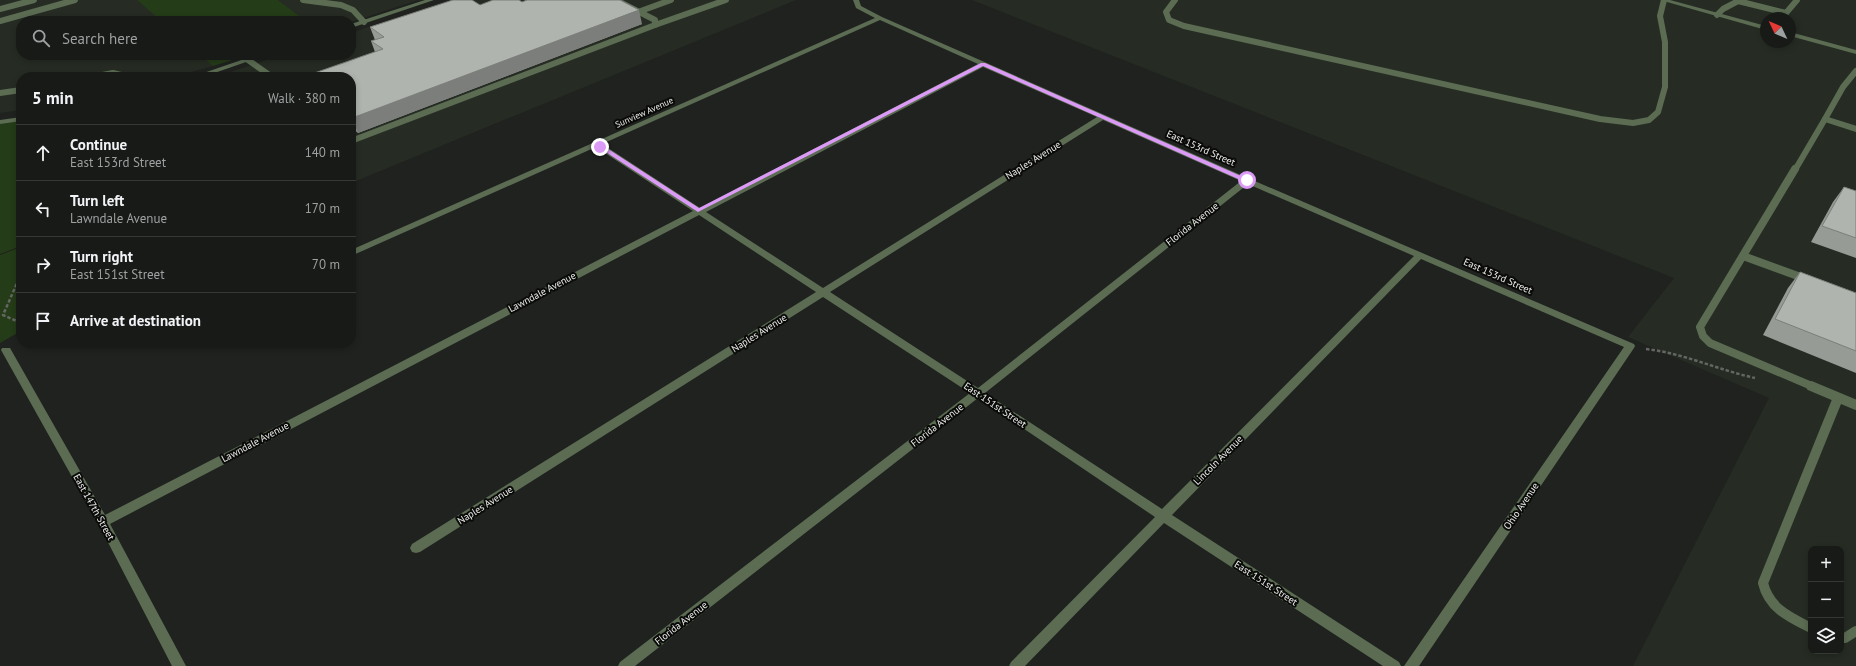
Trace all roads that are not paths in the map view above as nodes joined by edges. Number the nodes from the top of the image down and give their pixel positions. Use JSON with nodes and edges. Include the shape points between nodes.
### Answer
{"nodes":[{"id":1,"x":34,"y":0,"type":"edge"},
{"id":2,"x":75,"y":0,"type":"edge"},
{"id":3,"x":303,"y":0,"type":"edge"},
{"id":4,"x":616,"y":0,"type":"edge"},
{"id":5,"x":671,"y":0,"type":"edge"},
{"id":6,"x":726,"y":0,"type":"edge"},
{"id":7,"x":856,"y":0,"type":"edge"},
{"id":8,"x":1175,"y":0,"type":"edge"},
{"id":9,"x":1663,"y":0,"type":"edge"},
{"id":10,"x":1736,"y":0,"type":"edge"},
{"id":11,"x":1798,"y":0,"type":"edge"},
{"id":12,"x":426,"y":1,"type":"edge"},
{"id":13,"x":0,"y":9,"type":"edge"},
{"id":14,"x":638,"y":12,"type":"junction"},
{"id":15,"x":1717,"y":15,"type":"junction"},
{"id":16,"x":18,"y":16,"type":"edge"},
{"id":17,"x":16,"y":17,"type":"edge"},
{"id":18,"x":880,"y":18,"type":"junction"},
{"id":19,"x":0,"y":21,"type":"edge"},
{"id":20,"x":364,"y":22,"type":"junction"},
{"id":21,"x":356,"y":24,"type":"edge"},
{"id":22,"x":655,"y":25,"type":"junction"},
{"id":23,"x":1760,"y":26,"type":"edge"},
{"id":24,"x":1796,"y":36,"type":"edge"},
{"id":25,"x":1856,"y":52,"type":"edge"},
{"id":26,"x":248,"y":60,"type":"joint"},
{"id":27,"x":983,"y":64,"type":"junction"},
{"id":28,"x":1856,"y":71,"type":"edge"},
{"id":29,"x":211,"y":72,"type":"edge"},
{"id":30,"x":265,"y":72,"type":"edge"},
{"id":31,"x":16,"y":91,"type":"edge"},
{"id":32,"x":0,"y":93,"type":"edge"},
{"id":33,"x":1102,"y":117,"type":"junction"},
{"id":34,"x":1824,"y":119,"type":"junction"},
{"id":35,"x":16,"y":120,"type":"edge"},
{"id":36,"x":0,"y":122,"type":"edge"},
{"id":37,"x":1856,"y":129,"type":"edge"},
{"id":38,"x":356,"y":139,"type":"edge"},
{"id":39,"x":596,"y":144,"type":"junction"},
{"id":40,"x":1247,"y":180,"type":"junction"},
{"id":41,"x":698,"y":211,"type":"junction"},
{"id":42,"x":356,"y":251,"type":"edge"},
{"id":43,"x":1420,"y":255,"type":"junction"},
{"id":44,"x":1743,"y":256,"type":"junction"},
{"id":45,"x":1814,"y":282,"type":"edge"},
{"id":46,"x":822,"y":292,"type":"junction"},
{"id":47,"x":1630,"y":346,"type":"joint"},
{"id":48,"x":6,"y":350,"type":"dead end"},
{"id":49,"x":978,"y":393,"type":"junction"},
{"id":50,"x":1838,"y":398,"type":"junction"},
{"id":51,"x":1856,"y":405,"type":"edge"},
{"id":52,"x":1163,"y":516,"type":"junction"},
{"id":53,"x":103,"y":522,"type":"junction"},
{"id":54,"x":416,"y":548,"type":"dead end"},
{"id":55,"x":1808,"y":626,"type":"edge"},
{"id":56,"x":1856,"y":631,"type":"edge"},
{"id":57,"x":1844,"y":638,"type":"edge"},
{"id":58,"x":179,"y":666,"type":"edge"},
{"id":59,"x":625,"y":666,"type":"edge"},
{"id":60,"x":1016,"y":666,"type":"edge"},
{"id":61,"x":1394,"y":666,"type":"edge"},
{"id":62,"x":1411,"y":666,"type":"edge"}],
"edges":[{"from":1,"to":13,"type":"lane"},
{"from":2,"to":16,"type":"lane"},
{"from":3,"to":20,"type":"lane","via":[[341,5],[353,10]]},
{"from":4,"to":14,"type":"lane"},
{"from":5,"to":14,"type":"lane"},
{"from":6,"to":22,"type":"lane"},
{"from":7,"to":18,"type":"street","name":"East 153rd Street","via":[[858,7]]},
{"from":8,"to":9,"type":"lane","via":[[1166,12],[1169,20],[1184,26],[1600,119],[1633,123],[1649,120],[1658,112],[1665,87],[1665,42],[1660,16]]},
{"from":9,"to":15,"type":"street"},
{"from":10,"to":11,"type":"lane","via":[[1786,13]]},
{"from":10,"to":15,"type":"lane"},
{"from":12,"to":20,"type":"street"},
{"from":14,"to":22,"type":"lane","via":[[655,20]]},
{"from":15,"to":23,"type":"street"},
{"from":17,"to":19,"type":"lane"},
{"from":18,"to":27,"type":"street","name":"East 153rd Street"},
{"from":18,"to":39,"type":"street","name":"Sunview Avenue"},
{"from":20,"to":21,"type":"street"},
{"from":22,"to":38,"type":"lane"},
{"from":24,"to":25,"type":"street"},
{"from":26,"to":29,"type":"street"},
{"from":26,"to":30,"type":"lane"},
{"from":27,"to":33,"type":"street","name":"East 153rd Street"},
{"from":27,"to":41,"type":"street","name":"Lawndale Avenue"},
{"from":28,"to":34,"type":"lane"},
{"from":31,"to":32,"type":"lane"},
{"from":33,"to":40,"type":"street","name":"East 153rd Street"},
{"from":33,"to":46,"type":"street","name":"Naples Avenue"},
{"from":34,"to":37,"type":"lane"},
{"from":34,"to":44,"type":"lane"},
{"from":35,"to":36,"type":"street"},
{"from":39,"to":41,"type":"street","name":"East 151st Street"},
{"from":39,"to":42,"type":"street","name":"Sunview Avenue"},
{"from":40,"to":43,"type":"street","name":"East 153rd Street"},
{"from":40,"to":49,"type":"street","name":"Florida Avenue"},
{"from":41,"to":46,"type":"street","name":"East 151st Street"},
{"from":41,"to":53,"type":"street","name":"Lawndale Avenue"},
{"from":43,"to":47,"type":"street","name":"East 153rd Street"},
{"from":43,"to":52,"type":"street","name":"Lincoln Avenue"},
{"from":44,"to":45,"type":"lane"},
{"from":44,"to":50,"type":"lane","via":[[1700,327],[1703,336],[1710,343]]},
{"from":46,"to":49,"type":"street","name":"East 151st Street"},
{"from":46,"to":54,"type":"street","name":"Naples Avenue"},
{"from":47,"to":62,"type":"street","name":"Ohio Avenue"},
{"from":48,"to":53,"type":"street","name":"East 147th Street"},
{"from":49,"to":52,"type":"street","name":"East 151st Street"},
{"from":49,"to":59,"type":"street","name":"Florida Avenue"},
{"from":50,"to":51,"type":"lane"},
{"from":50,"to":55,"type":"lane","via":[[1763,583],[1768,600],[1775,608]]},
{"from":52,"to":60,"type":"street","name":"Lincoln Avenue"},
{"from":52,"to":61,"type":"street","name":"East 151st Street"},
{"from":53,"to":58,"type":"street","name":"East 147th Street"},
{"from":56,"to":57,"type":"lane"}]}
